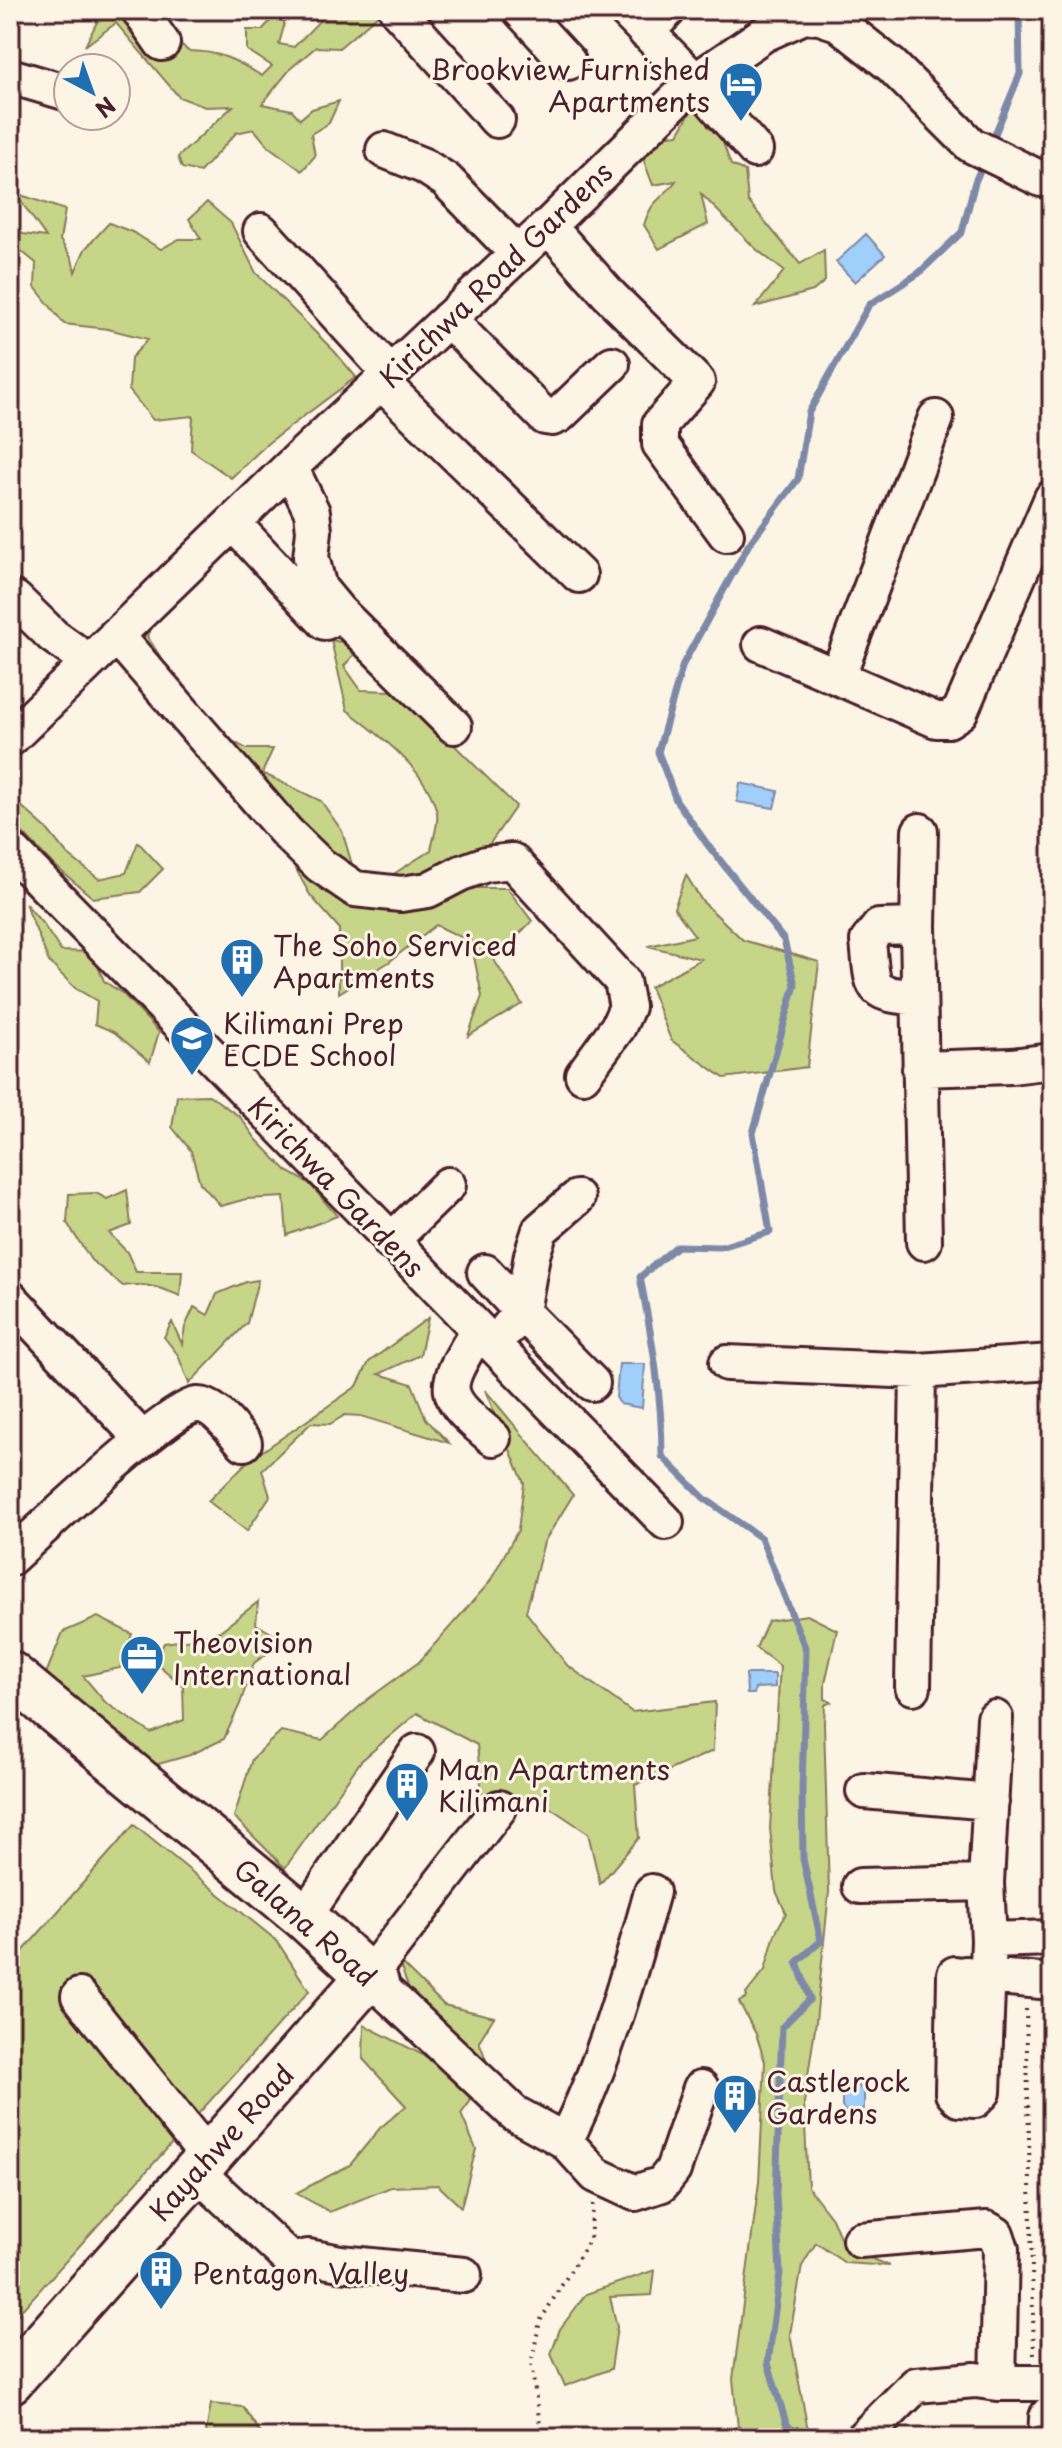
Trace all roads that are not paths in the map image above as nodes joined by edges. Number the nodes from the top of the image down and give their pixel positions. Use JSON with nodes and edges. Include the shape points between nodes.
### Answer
{"nodes":[{"id":1,"x":139,"y":10,"type":"edge"},
{"id":2,"x":397,"y":10,"type":"edge"},
{"id":3,"x":520,"y":10,"type":"edge"},
{"id":4,"x":646,"y":17,"type":"edge"},
{"id":5,"x":162,"y":43,"type":"dead end"},
{"id":6,"x":568,"y":62,"type":"dead end"},
{"id":7,"x":10,"y":76,"type":"edge"},
{"id":8,"x":695,"y":81,"type":"junction"},
{"id":9,"x":52,"y":88,"type":"edge"},
{"id":10,"x":497,"y":120,"type":"dead end"},
{"id":11,"x":384,"y":150,"type":"dead end"},
{"id":12,"x":755,"y":150,"type":"dead end"},
{"id":13,"x":1029,"y":174,"type":"dead end"},
{"id":14,"x":548,"y":226,"type":"junction"},
{"id":15,"x":261,"y":231,"type":"dead end"},
{"id":16,"x":517,"y":253,"type":"junction"},
{"id":17,"x":448,"y":319,"type":"junction"},
{"id":18,"x":612,"y":364,"type":"dead end"},
{"id":19,"x":386,"y":378,"type":"junction"},
{"id":20,"x":936,"y":418,"type":"dead end"},
{"id":21,"x":290,"y":467,"type":"junction"},
{"id":22,"x":1052,"y":498,"type":"edge"},
{"id":23,"x":233,"y":523,"type":"junction"},
{"id":24,"x":726,"y":534,"type":"dead end"},
{"id":25,"x":579,"y":575,"type":"dead end"},
{"id":26,"x":15,"y":599,"type":"dead end"},
{"id":27,"x":116,"y":635,"type":"junction"},
{"id":28,"x":761,"y":644,"type":"dead end"},
{"id":29,"x":88,"y":661,"type":"junction"},
{"id":30,"x":838,"y":675,"type":"junction"},
{"id":31,"x":381,"y":683,"type":"dead end"},
{"id":32,"x":454,"y":726,"type":"dead end"},
{"id":33,"x":10,"y":739,"type":"edge"},
{"id":34,"x":920,"y":831,"type":"dead end"},
{"id":35,"x":10,"y":849,"type":"edge"},
{"id":36,"x":918,"y":926,"type":"junction"},
{"id":37,"x":919,"y":997,"type":"junction"},
{"id":38,"x":1052,"y":1061,"type":"edge"},
{"id":39,"x":920,"y":1069,"type":"junction"},
{"id":40,"x":583,"y":1075,"type":"dead end"},
{"id":41,"x":448,"y":1185,"type":"dead end"},
{"id":42,"x":577,"y":1198,"type":"dead end"},
{"id":43,"x":390,"y":1242,"type":"junction"},
{"id":44,"x":924,"y":1242,"type":"dead end"},
{"id":45,"x":485,"y":1272,"type":"dead end"},
{"id":46,"x":10,"y":1298,"type":"edge"},
{"id":47,"x":522,"y":1312,"type":"junction"},
{"id":48,"x":485,"y":1339,"type":"junction"},
{"id":49,"x":1052,"y":1362,"type":"edge"},
{"id":50,"x":727,"y":1363,"type":"dead end"},
{"id":51,"x":918,"y":1371,"type":"junction"},
{"id":52,"x":592,"y":1383,"type":"dead end"},
{"id":53,"x":493,"y":1438,"type":"dead end"},
{"id":54,"x":142,"y":1439,"type":"junction"},
{"id":55,"x":244,"y":1443,"type":"dead end"},
{"id":56,"x":666,"y":1522,"type":"dead end"},
{"id":57,"x":10,"y":1558,"type":"edge"},
{"id":58,"x":913,"y":1687,"type":"dead end"},
{"id":59,"x":15,"y":1688,"type":"edge"},
{"id":60,"x":995,"y":1718,"type":"dead end"},
{"id":61,"x":417,"y":1752,"type":"dead end"},
{"id":62,"x":864,"y":1791,"type":"dead end"},
{"id":63,"x":991,"y":1802,"type":"junction"},
{"id":64,"x":499,"y":1808,"type":"dead end"},
{"id":65,"x":986,"y":1883,"type":"junction"},
{"id":66,"x":860,"y":1886,"type":"dead end"},
{"id":67,"x":652,"y":1892,"type":"dead end"},
{"id":68,"x":304,"y":1917,"type":"junction"},
{"id":69,"x":1052,"y":1938,"type":"edge"},
{"id":70,"x":989,"y":1940,"type":"junction"},
{"id":71,"x":373,"y":1979,"type":"junction"},
{"id":72,"x":1039,"y":1981,"type":"edge"},
{"id":73,"x":79,"y":1996,"type":"dead end"},
{"id":74,"x":701,"y":2088,"type":"dead end"},
{"id":75,"x":565,"y":2141,"type":"junction"},
{"id":76,"x":202,"y":2164,"type":"junction"},
{"id":77,"x":860,"y":2240,"type":"dead end"},
{"id":78,"x":464,"y":2275,"type":"dead end"},
{"id":79,"x":10,"y":2381,"type":"edge"},
{"id":80,"x":998,"y":2383,"type":"junction"},
{"id":81,"x":1046,"y":2395,"type":"edge"},
{"id":82,"x":863,"y":2438,"type":"edge"},
{"id":83,"x":1051,"y":2438,"type":"edge"}],
"edges":[{"from":1,"to":5,"type":"street"},
{"from":2,"to":10,"type":"street"},
{"from":3,"to":6,"type":"street"},
{"from":4,"to":8,"type":"street"},
{"from":7,"to":9,"type":"street"},
{"from":8,"to":12,"type":"street"},
{"from":8,"to":13,"type":"street","name":"Kirichwa Road Gardens","via":[[789,21],[820,17],[853,33],[891,65],[971,145]]},
{"from":8,"to":14,"type":"street","name":"Kirichwa Road Gardens"},
{"from":11,"to":16,"type":"street","via":[[446,180]]},
{"from":14,"to":16,"type":"street","name":"Kirichwa Road Gardens"},
{"from":14,"to":24,"type":"street","via":[[697,382],[660,424],[660,444]]},
{"from":15,"to":19,"type":"street"},
{"from":16,"to":17,"type":"street","name":"Kirichwa Road Gardens"},
{"from":17,"to":18,"type":"street","via":[[545,417],[559,415]]},
{"from":17,"to":19,"type":"street","name":"Kirichwa Road Gardens"},
{"from":19,"to":21,"type":"street","name":"Kirichwa Road Gardens"},
{"from":19,"to":25,"type":"street"},
{"from":20,"to":30,"type":"street"},
{"from":21,"to":23,"type":"street","name":"Kirichwa Road Gardens"},
{"from":21,"to":32,"type":"street","via":[[312,512],[311,557],[319,588]]},
{"from":22,"to":30,"type":"street","via":[[960,712],[936,720]]},
{"from":23,"to":27,"type":"street","name":"Kirichwa Road Gardens"},
{"from":23,"to":31,"type":"street"},
{"from":26,"to":29,"type":"street"},
{"from":27,"to":29,"type":"street","name":"Kirichwa Road Gardens"},
{"from":27,"to":40,"type":"street","via":[[287,833],[355,889],[401,894],[428,890],[486,864],[512,861],[622,981],[627,1007]]},
{"from":28,"to":30,"type":"street"},
{"from":29,"to":33,"type":"street","name":"Kirichwa Road Gardens"},
{"from":34,"to":36,"type":"street"},
{"from":35,"to":43,"type":"street","name":"Kirichwa Gardens"},
{"from":36,"to":37,"type":"street"},
{"from":36,"to":37,"type":"street","via":[[879,927],[868,941],[876,989],[887,996]]},
{"from":37,"to":39,"type":"street"},
{"from":38,"to":39,"type":"street"},
{"from":39,"to":44,"type":"street"},
{"from":41,"to":43,"type":"street"},
{"from":42,"to":47,"type":"street","via":[[540,1230]]},
{"from":43,"to":48,"type":"street","name":"Kirichwa Gardens"},
{"from":45,"to":47,"type":"street"},
{"from":46,"to":54,"type":"street"},
{"from":47,"to":48,"type":"street"},
{"from":47,"to":52,"type":"street"},
{"from":48,"to":53,"type":"street","via":[[454,1371],[451,1387],[464,1414]]},
{"from":48,"to":56,"type":"street","name":"Kirichwa Gardens"},
{"from":49,"to":51,"type":"street"},
{"from":50,"to":51,"type":"street"},
{"from":51,"to":58,"type":"street"},
{"from":54,"to":55,"type":"street","via":[[196,1405],[215,1412]]},
{"from":54,"to":57,"type":"street"},
{"from":59,"to":68,"type":"main road","name":"Galana Road"},
{"from":60,"to":63,"type":"street"},
{"from":61,"to":68,"type":"street"},
{"from":62,"to":63,"type":"street"},
{"from":63,"to":65,"type":"street"},
{"from":64,"to":71,"type":"street"},
{"from":65,"to":66,"type":"street"},
{"from":65,"to":70,"type":"street"},
{"from":67,"to":75,"type":"street","via":[[619,2010]]},
{"from":68,"to":71,"type":"main road","name":"Galana Road"},
{"from":69,"to":70,"type":"street"},
{"from":70,"to":72,"type":"street","via":[[960,1974]]},
{"from":71,"to":75,"type":"street","name":"Galana Road","via":[[514,2113]]},
{"from":71,"to":76,"type":"main road","name":"Kayahwe Road"},
{"from":73,"to":76,"type":"street"},
{"from":74,"to":75,"type":"street","name":"Galana Road","via":[[673,2170],[662,2184],[635,2193],[596,2175]]},
{"from":76,"to":78,"type":"street","via":[[292,2261],[308,2257]]},
{"from":76,"to":79,"type":"main road","name":"Kayahwe Road"},
{"from":77,"to":80,"type":"street","via":[[987,2229],[996,2234],[1001,2249]]},
{"from":80,"to":81,"type":"street"},
{"from":80,"to":82,"type":"street","via":[[916,2385]]},
{"from":81,"to":83,"type":"main road"}]}
